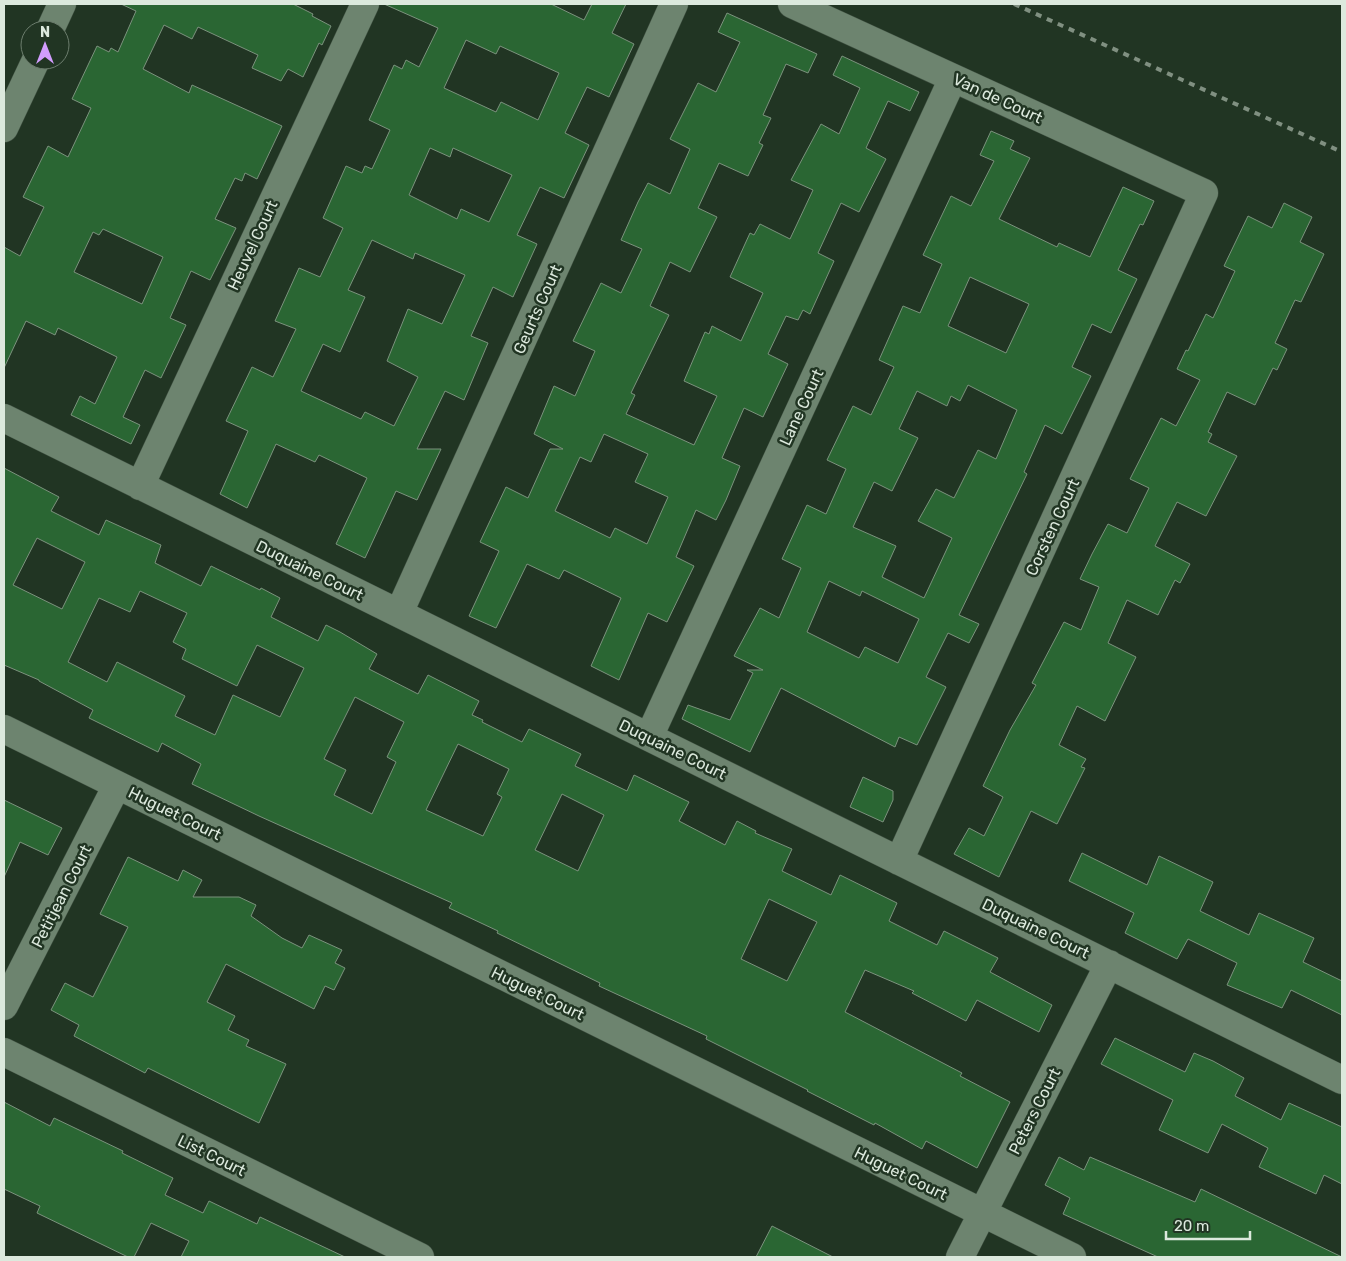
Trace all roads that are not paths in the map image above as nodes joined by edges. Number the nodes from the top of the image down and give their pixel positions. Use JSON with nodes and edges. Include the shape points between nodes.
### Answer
{"nodes":[{"id":1,"x":62,"y":4,"type":"edge"},
{"id":2,"x":365,"y":4,"type":"edge"},
{"id":3,"x":674,"y":4,"type":"edge"},
{"id":4,"x":792,"y":4,"type":"edge"},
{"id":5,"x":55,"y":20,"type":"edge"},
{"id":6,"x":31,"y":70,"type":"edge"},
{"id":7,"x":953,"y":78,"type":"junction"},
{"id":8,"x":4,"y":128,"type":"edge"},
{"id":9,"x":1204,"y":193,"type":"joint"},
{"id":10,"x":4,"y":418,"type":"edge"},
{"id":11,"x":140,"y":486,"type":"junction"},
{"id":12,"x":399,"y":613,"type":"junction"},
{"id":13,"x":4,"y":729,"type":"edge"},
{"id":14,"x":649,"y":737,"type":"junction"},
{"id":15,"x":117,"y":785,"type":"junction"},
{"id":16,"x":899,"y":861,"type":"junction"},
{"id":17,"x":1109,"y":964,"type":"junction"},
{"id":18,"x":4,"y":1006,"type":"edge"},
{"id":19,"x":4,"y":1052,"type":"edge"},
{"id":20,"x":1342,"y":1080,"type":"edge"},
{"id":21,"x":983,"y":1213,"type":"junction"},
{"id":22,"x":420,"y":1257,"type":"edge"},
{"id":23,"x":960,"y":1257,"type":"edge"},
{"id":24,"x":1072,"y":1257,"type":"edge"}],
"edges":[{"from":1,"to":5,"type":"street"},
{"from":2,"to":11,"type":"street","name":"Heuvel Court"},
{"from":3,"to":12,"type":"street","name":"Geurts Court"},
{"from":4,"to":7,"type":"street","name":"Van de Court"},
{"from":6,"to":8,"type":"street"},
{"from":7,"to":9,"type":"street","name":"Van de Court"},
{"from":7,"to":14,"type":"street","name":"Lane Court"},
{"from":9,"to":16,"type":"street","name":"Corsten Court"},
{"from":10,"to":11,"type":"street","name":"Duquaine Court"},
{"from":11,"to":12,"type":"street","name":"Duquaine Court"},
{"from":12,"to":14,"type":"street","name":"Duquaine Court"},
{"from":13,"to":15,"type":"street","name":"Huguet Court"},
{"from":14,"to":16,"type":"street","name":"Duquaine Court"},
{"from":15,"to":18,"type":"street","name":"Petitjean Court"},
{"from":15,"to":21,"type":"street","name":"Huguet Court"},
{"from":16,"to":17,"type":"street","name":"Duquaine Court"},
{"from":17,"to":20,"type":"street","name":"Duquaine Court"},
{"from":17,"to":21,"type":"street","name":"Peters Court"},
{"from":19,"to":22,"type":"street","name":"List Court"},
{"from":21,"to":23,"type":"street","name":"Peters Court"},
{"from":21,"to":24,"type":"street","name":"Huguet Court"}]}
